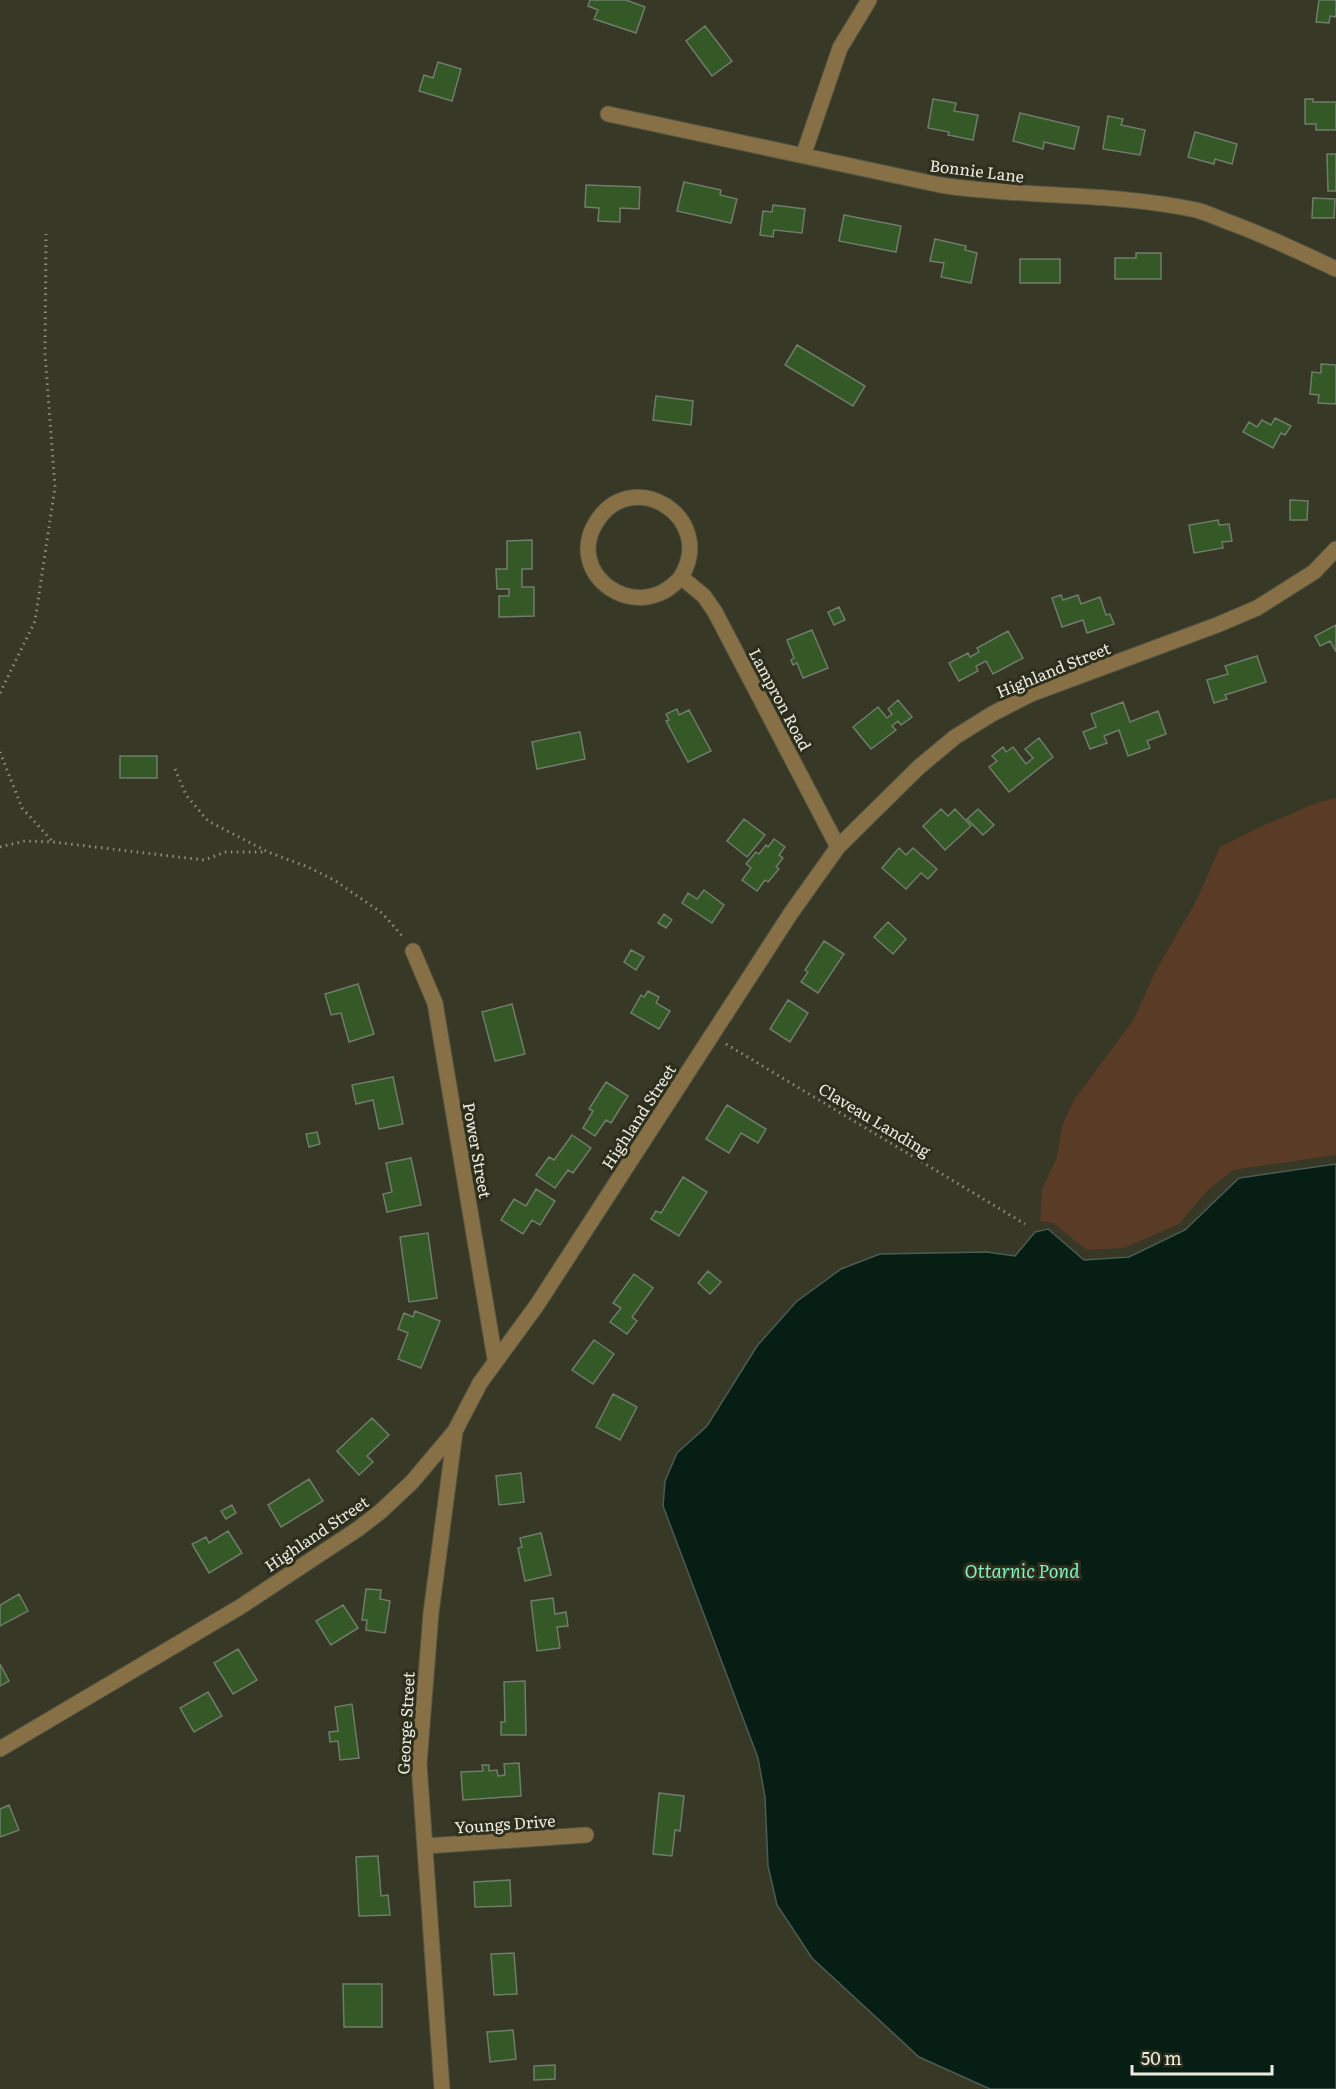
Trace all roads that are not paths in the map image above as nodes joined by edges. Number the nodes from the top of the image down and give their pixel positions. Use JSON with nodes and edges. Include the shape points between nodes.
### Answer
{"nodes":[{"id":1,"x":869,"y":0,"type":"edge"},
{"id":2,"x":608,"y":114,"type":"dead end"},
{"id":3,"x":803,"y":156,"type":"junction"},
{"id":4,"x":1336,"y":269,"type":"edge"},
{"id":5,"x":1336,"y":549,"type":"edge"},
{"id":6,"x":681,"y":577,"type":"junction"},
{"id":7,"x":838,"y":847,"type":"junction"},
{"id":8,"x":413,"y":951,"type":"road end"},
{"id":9,"x":495,"y":1359,"type":"junction"},
{"id":10,"x":455,"y":1431,"type":"junction"},
{"id":11,"x":0,"y":1749,"type":"edge"},
{"id":12,"x":586,"y":1835,"type":"dead end"},
{"id":13,"x":426,"y":1846,"type":"junction"},
{"id":14,"x":442,"y":2089,"type":"edge"}],
"edges":[{"from":1,"to":3,"type":"street","via":[[840,48]]},
{"from":2,"to":3,"type":"street","name":"Bonnie Lane"},
{"from":3,"to":4,"type":"street","name":"Bonnie Lane","via":[[984,192],[1114,199],[1199,211]]},
{"from":5,"to":7,"type":"street","name":"Highland Street","via":[[1314,572],[1257,608],[1051,686],[992,714],[955,737],[919,767]]},
{"from":6,"to":6,"type":"street","via":[[689,558],[689,537],[667,505],[644,498],[628,499],[596,521],[590,536],[590,560],[596,574],[613,591],[645,598],[662,594]]},
{"from":6,"to":7,"type":"street","name":"Lampron Road","via":[[704,596],[715,612]]},
{"from":7,"to":9,"type":"street","name":"Highland Street","via":[[791,913],[537,1305]]},
{"from":8,"to":9,"type":"street","name":"Power Street","via":[[435,1003]]},
{"from":9,"to":10,"type":"street","name":"Highland Street"},
{"from":10,"to":11,"type":"street","name":"Highland Street","via":[[412,1482],[358,1529],[240,1606]]},
{"from":10,"to":13,"type":"street","name":"George Street","via":[[431,1613],[419,1764]]},
{"from":12,"to":13,"type":"street","name":"Youngs Drive"},
{"from":13,"to":14,"type":"street","name":"George Street"}]}
